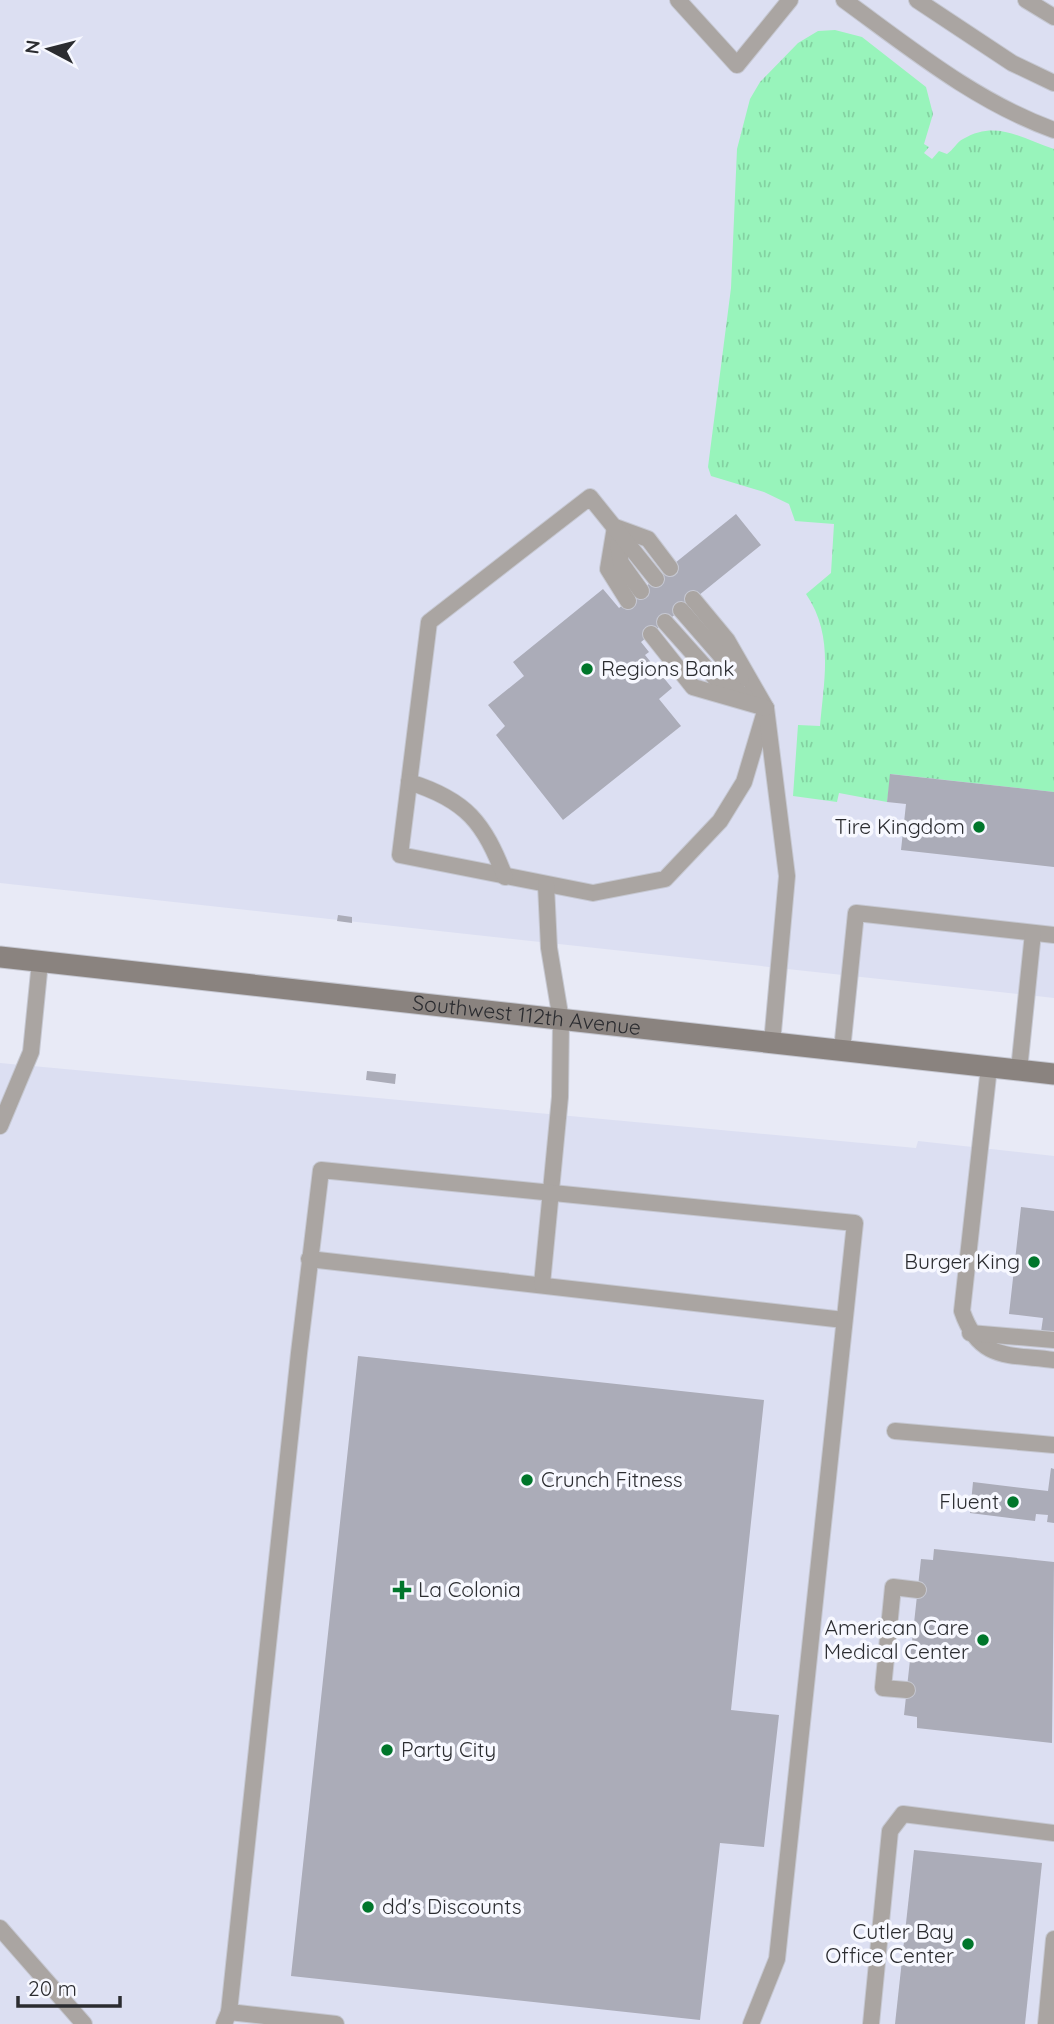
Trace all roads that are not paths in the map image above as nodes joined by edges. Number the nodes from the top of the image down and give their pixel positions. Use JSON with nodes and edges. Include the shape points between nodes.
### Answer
{"nodes":[{"id":1,"x":790,"y":0,"type":"edge"},
{"id":2,"x":844,"y":0,"type":"edge"},
{"id":3,"x":918,"y":0,"type":"edge"},
{"id":4,"x":1026,"y":0,"type":"edge"},
{"id":5,"x":681,"y":1,"type":"edge"},
{"id":6,"x":1054,"y":18,"type":"edge"},
{"id":7,"x":1054,"y":83,"type":"edge"},
{"id":8,"x":1054,"y":130,"type":"edge"},
{"id":9,"x":615,"y":527,"type":"junction"},
{"id":10,"x":670,"y":568,"type":"dead end"},
{"id":11,"x":656,"y":579,"type":"dead end"},
{"id":12,"x":635,"y":596,"type":"dead end"},
{"id":13,"x":687,"y":605,"type":"dead end"},
{"id":14,"x":665,"y":622,"type":"dead end"},
{"id":15,"x":651,"y":634,"type":"dead end"},
{"id":16,"x":765,"y":708,"type":"junction"},
{"id":17,"x":409,"y":782,"type":"junction"},
{"id":18,"x":505,"y":877,"type":"junction"},
{"id":19,"x":546,"y":885,"type":"junction"},
{"id":20,"x":1033,"y":933,"type":"junction"},
{"id":21,"x":1054,"y":935,"type":"edge"},
{"id":22,"x":0,"y":957,"type":"edge"},
{"id":23,"x":40,"y":962,"type":"junction"},
{"id":24,"x":561,"y":1020,"type":"junction"},
{"id":25,"x":772,"y":1043,"type":"junction"},
{"id":26,"x":842,"y":1050,"type":"junction"},
{"id":27,"x":989,"y":1067,"type":"junction"},
{"id":28,"x":1019,"y":1070,"type":"junction"},
{"id":29,"x":1054,"y":1074,"type":"edge"},
{"id":30,"x":0,"y":1126,"type":"edge"},
{"id":31,"x":551,"y":1194,"type":"junction"},
{"id":32,"x":309,"y":1259,"type":"junction"},
{"id":33,"x":542,"y":1284,"type":"junction"},
{"id":34,"x":844,"y":1320,"type":"junction"},
{"id":35,"x":970,"y":1333,"type":"junction"},
{"id":36,"x":1054,"y":1340,"type":"edge"},
{"id":37,"x":1054,"y":1360,"type":"edge"},
{"id":38,"x":895,"y":1431,"type":"dead end"},
{"id":39,"x":1054,"y":1445,"type":"edge"},
{"id":40,"x":918,"y":1590,"type":"dead end"},
{"id":41,"x":907,"y":1690,"type":"dead end"},
{"id":42,"x":1054,"y":1833,"type":"edge"},
{"id":43,"x":0,"y":1928,"type":"edge"},
{"id":44,"x":1054,"y":1939,"type":"edge"},
{"id":45,"x":227,"y":2018,"type":"edge"},
{"id":46,"x":287,"y":2022,"type":"edge"},
{"id":47,"x":84,"y":2024,"type":"edge"},
{"id":48,"x":336,"y":2024,"type":"edge"},
{"id":49,"x":751,"y":2024,"type":"edge"},
{"id":50,"x":871,"y":2024,"type":"edge"},
{"id":51,"x":1046,"y":2024,"type":"edge"}],
"edges":[{"from":1,"to":5,"type":"lane","via":[[737,65]]},
{"from":2,"to":8,"type":"lane","via":[[940,71]]},
{"from":3,"to":7,"type":"lane","via":[[1013,63]]},
{"from":4,"to":6,"type":"lane"},
{"from":9,"to":10,"type":"lane","via":[[648,539]]},
{"from":9,"to":11,"type":"lane"},
{"from":9,"to":12,"type":"lane","via":[[621,562]]},
{"from":9,"to":17,"type":"lane","via":[[590,497],[429,622]]},
{"from":13,"to":16,"type":"lane"},
{"from":14,"to":16,"type":"lane","via":[[715,678]]},
{"from":15,"to":16,"type":"lane","via":[[693,687]]},
{"from":16,"to":19,"type":"lane","via":[[744,782],[720,821],[665,879],[593,893]]},
{"from":16,"to":25,"type":"lane","via":[[787,876]]},
{"from":17,"to":18,"type":"lane","via":[[440,792],[464,807],[489,837]]},
{"from":17,"to":18,"type":"lane","via":[[400,855]]},
{"from":18,"to":19,"type":"lane"},
{"from":19,"to":24,"type":"lane","via":[[549,948]]},
{"from":20,"to":21,"type":"lane"},
{"from":20,"to":26,"type":"lane","via":[[856,913]]},
{"from":20,"to":28,"type":"lane"},
{"from":22,"to":23,"type":"main road","name":"Southwest 112th Avenue"},
{"from":23,"to":24,"type":"main road","name":"Southwest 112th Avenue"},
{"from":23,"to":30,"type":"lane","via":[[31,1052]]},
{"from":24,"to":25,"type":"main road","name":"Southwest 112th Avenue"},
{"from":24,"to":31,"type":"lane"},
{"from":25,"to":26,"type":"main road","name":"Southwest 112th Avenue"},
{"from":26,"to":27,"type":"main road","name":"Southwest 112th Avenue"},
{"from":27,"to":28,"type":"main road","name":"Southwest 112th Avenue"},
{"from":27,"to":35,"type":"lane","via":[[962,1311]]},
{"from":28,"to":29,"type":"main road","name":"Southwest 112th Avenue"},
{"from":31,"to":32,"type":"lane","via":[[321,1170]]},
{"from":31,"to":33,"type":"lane"},
{"from":31,"to":34,"type":"lane","via":[[855,1223]]},
{"from":32,"to":33,"type":"lane"},
{"from":32,"to":45,"type":"lane"},
{"from":33,"to":34,"type":"lane"},
{"from":34,"to":49,"type":"lane","via":[[777,1959]]},
{"from":35,"to":36,"type":"lane"},
{"from":35,"to":37,"type":"lane","via":[[993,1352]]},
{"from":38,"to":39,"type":"lane"},
{"from":40,"to":41,"type":"lane","via":[[893,1587],[883,1688]]},
{"from":42,"to":50,"type":"lane","via":[[903,1814],[890,1831]]},
{"from":43,"to":47,"type":"lane"},
{"from":44,"to":51,"type":"lane"},
{"from":45,"to":46,"type":"lane"},
{"from":46,"to":48,"type":"lane"}]}
